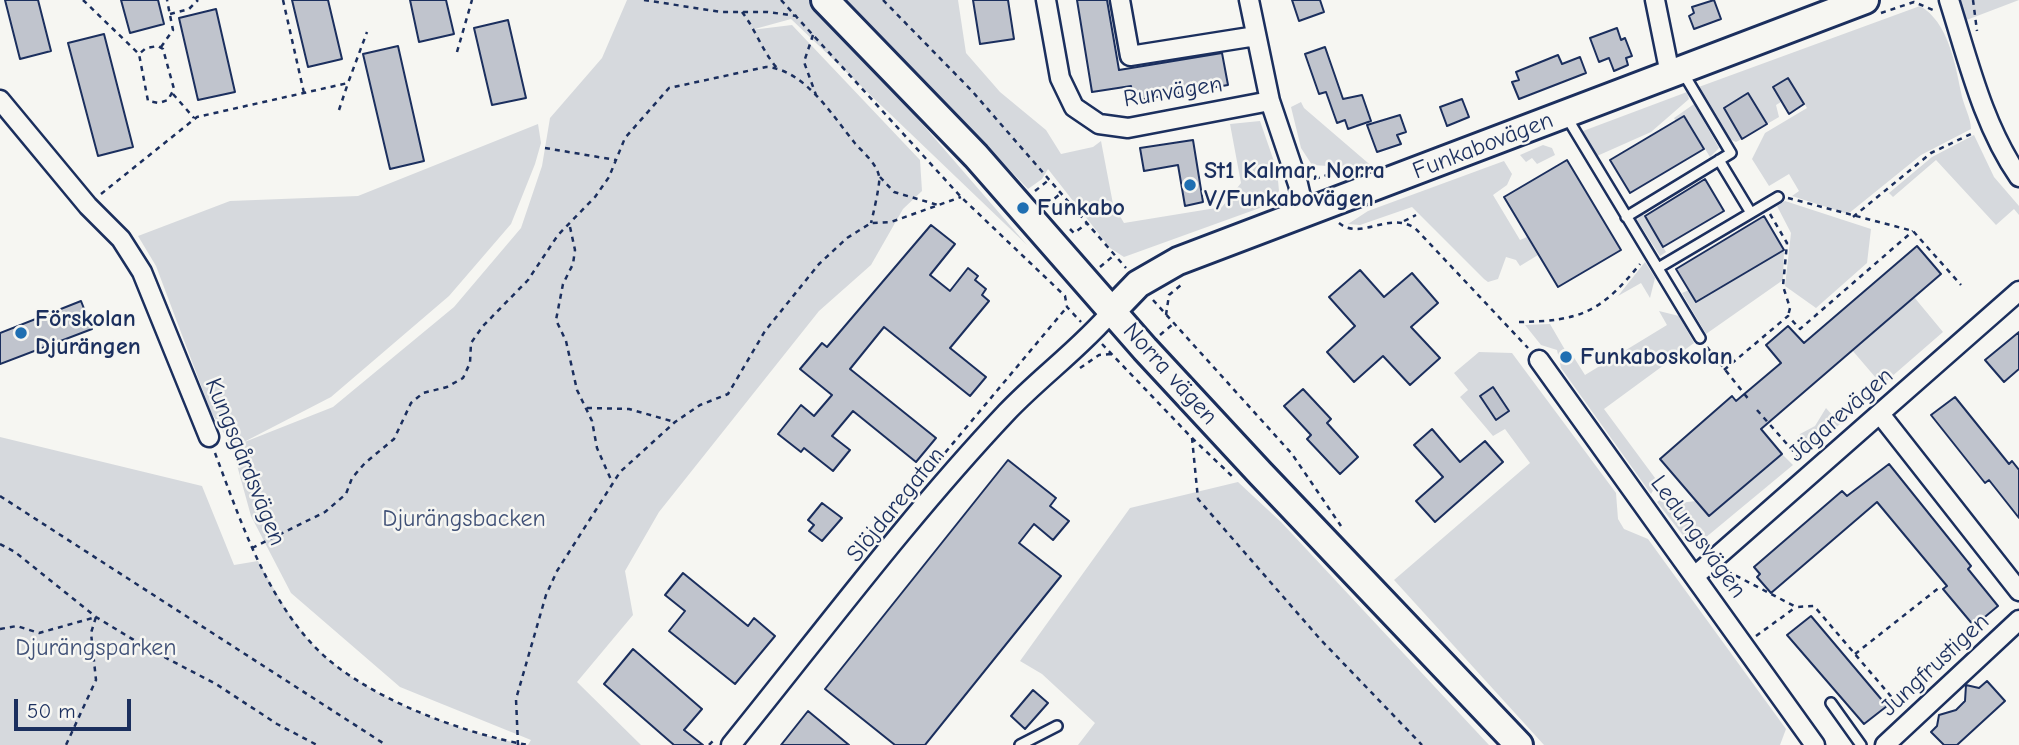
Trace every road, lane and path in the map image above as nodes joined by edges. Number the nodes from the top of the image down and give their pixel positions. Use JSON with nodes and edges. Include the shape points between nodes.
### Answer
{"nodes":[{"id":1,"x":83,"y":0,"type":"edge"},
{"id":2,"x":167,"y":0,"type":"edge"},
{"id":3,"x":198,"y":0,"type":"edge"},
{"id":4,"x":283,"y":0,"type":"edge"},
{"id":5,"x":472,"y":0,"type":"edge"},
{"id":6,"x":644,"y":0,"type":"edge"},
{"id":7,"x":781,"y":0,"type":"edge"},
{"id":8,"x":825,"y":0,"type":"edge"},
{"id":9,"x":883,"y":0,"type":"edge"},
{"id":10,"x":1046,"y":0,"type":"edge"},
{"id":11,"x":1120,"y":0,"type":"edge"},
{"id":12,"x":1249,"y":0,"type":"edge"},
{"id":13,"x":1654,"y":0,"type":"edge"},
{"id":14,"x":1865,"y":0,"type":"edge"},
{"id":15,"x":1949,"y":0,"type":"edge"},
{"id":16,"x":742,"y":12,"type":"junction"},
{"id":17,"x":170,"y":14,"type":"junction"},
{"id":18,"x":797,"y":16,"type":"junction"},
{"id":19,"x":367,"y":32,"type":"dead end"},
{"id":20,"x":814,"y":34,"type":"junction"},
{"id":21,"x":1256,"y":36,"type":"junction"},
{"id":22,"x":160,"y":47,"type":"junction"},
{"id":23,"x":457,"y":52,"type":"dead end"},
{"id":24,"x":139,"y":54,"type":"junction"},
{"id":25,"x":777,"y":68,"type":"junction"},
{"id":26,"x":1675,"y":72,"type":"junction"},
{"id":27,"x":348,"y":83,"type":"junction"},
{"id":28,"x":304,"y":93,"type":"junction"},
{"id":29,"x":173,"y":94,"type":"junction"},
{"id":30,"x":817,"y":98,"type":"junction"},
{"id":31,"x":0,"y":100,"type":"edge"},
{"id":32,"x":1270,"y":101,"type":"junction"},
{"id":33,"x":339,"y":110,"type":"dead end"},
{"id":34,"x":1565,"y":115,"type":"junction"},
{"id":35,"x":194,"y":119,"type":"junction"},
{"id":36,"x":1977,"y":131,"type":"dead end"},
{"id":37,"x":545,"y":148,"type":"dead end"},
{"id":38,"x":616,"y":160,"type":"junction"},
{"id":39,"x":1720,"y":160,"type":"junction"},
{"id":40,"x":880,"y":177,"type":"junction"},
{"id":41,"x":2019,"y":177,"type":"edge"},
{"id":42,"x":1049,"y":178,"type":"junction"},
{"id":43,"x":1035,"y":191,"type":"dead end"},
{"id":44,"x":1061,"y":193,"type":"junction"},
{"id":45,"x":961,"y":197,"type":"junction"},
{"id":46,"x":1778,"y":197,"type":"joint"},
{"id":47,"x":938,"y":205,"type":"junction"},
{"id":48,"x":1047,"y":205,"type":"dead end"},
{"id":49,"x":1765,"y":205,"type":"junction"},
{"id":50,"x":88,"y":206,"type":"junction"},
{"id":51,"x":1751,"y":213,"type":"junction"},
{"id":52,"x":1305,"y":214,"type":"junction"},
{"id":53,"x":1416,"y":215,"type":"dead end"},
{"id":54,"x":1626,"y":217,"type":"junction"},
{"id":55,"x":1853,"y":217,"type":"junction"},
{"id":56,"x":1337,"y":221,"type":"dead end"},
{"id":57,"x":1404,"y":221,"type":"junction"},
{"id":58,"x":871,"y":223,"type":"junction"},
{"id":59,"x":1086,"y":224,"type":"junction"},
{"id":60,"x":1066,"y":225,"type":"dead end"},
{"id":61,"x":570,"y":226,"type":"junction"},
{"id":62,"x":1913,"y":231,"type":"junction"},
{"id":63,"x":1648,"y":253,"type":"junction"},
{"id":64,"x":1125,"y":268,"type":"dead end"},
{"id":65,"x":1658,"y":268,"type":"junction"},
{"id":66,"x":1961,"y":285,"type":"dead end"},
{"id":67,"x":2019,"y":292,"type":"edge"},
{"id":68,"x":1068,"y":307,"type":"dead end"},
{"id":69,"x":1113,"y":310,"type":"junction"},
{"id":70,"x":1166,"y":315,"type":"dead end"},
{"id":71,"x":1788,"y":316,"type":"junction"},
{"id":72,"x":1519,"y":323,"type":"dead end"},
{"id":73,"x":1700,"y":338,"type":"joint"},
{"id":74,"x":1114,"y":354,"type":"dead end"},
{"id":75,"x":1539,"y":360,"type":"joint"},
{"id":76,"x":1078,"y":370,"type":"dead end"},
{"id":77,"x":1724,"y":370,"type":"junction"},
{"id":78,"x":1750,"y":401,"type":"dead end"},
{"id":79,"x":587,"y":408,"type":"junction"},
{"id":80,"x":1757,"y":410,"type":"dead end"},
{"id":81,"x":1880,"y":414,"type":"junction"},
{"id":82,"x":675,"y":422,"type":"junction"},
{"id":83,"x":209,"y":437,"type":"joint"},
{"id":84,"x":1192,"y":438,"type":"dead end"},
{"id":85,"x":1812,"y":473,"type":"junction"},
{"id":86,"x":612,"y":482,"type":"junction"},
{"id":87,"x":0,"y":496,"type":"edge"},
{"id":88,"x":1345,"y":531,"type":"dead end"},
{"id":89,"x":0,"y":544,"type":"edge"},
{"id":90,"x":253,"y":548,"type":"junction"},
{"id":91,"x":1715,"y":558,"type":"junction"},
{"id":92,"x":1696,"y":575,"type":"junction"},
{"id":93,"x":1941,"y":587,"type":"dead end"},
{"id":94,"x":2019,"y":591,"type":"edge"},
{"id":95,"x":1796,"y":607,"type":"junction"},
{"id":96,"x":96,"y":617,"type":"junction"},
{"id":97,"x":2019,"y":620,"type":"edge"},
{"id":98,"x":0,"y":629,"type":"edge"},
{"id":99,"x":1744,"y":644,"type":"junction"},
{"id":100,"x":1855,"y":654,"type":"junction"},
{"id":101,"x":1831,"y":703,"type":"dead end"},
{"id":102,"x":1911,"y":720,"type":"junction"},
{"id":103,"x":1057,"y":726,"type":"dead end"},
{"id":104,"x":518,"y":744,"type":"edge"},
{"id":105,"x":66,"y":745,"type":"edge"},
{"id":106,"x":317,"y":745,"type":"edge"},
{"id":107,"x":386,"y":745,"type":"edge"},
{"id":108,"x":528,"y":745,"type":"edge"},
{"id":109,"x":731,"y":745,"type":"edge"},
{"id":110,"x":1020,"y":745,"type":"edge"},
{"id":111,"x":1422,"y":745,"type":"edge"},
{"id":112,"x":1519,"y":745,"type":"edge"},
{"id":113,"x":1815,"y":745,"type":"edge"},
{"id":114,"x":1861,"y":745,"type":"edge"},
{"id":115,"x":1885,"y":745,"type":"edge"}],
"edges":[{"from":1,"to":24,"type":"path"},
{"from":2,"to":17,"type":"path"},
{"from":3,"to":17,"type":"path","via":[[190,9]]},
{"from":4,"to":28,"type":"path"},
{"from":5,"to":23,"type":"path"},
{"from":6,"to":16,"type":"path"},
{"from":7,"to":18,"type":"path"},
{"from":8,"to":69,"type":"main road","name":"Norra vägen","via":[[976,156]]},
{"from":9,"to":42,"type":"path"},
{"from":10,"to":32,"type":"street","name":"Runvägen","via":[[1060,78],[1074,107],[1099,124],[1128,128]]},
{"from":11,"to":21,"type":"street","via":[[1130,56]]},
{"from":12,"to":21,"type":"street"},
{"from":13,"to":26,"type":"street"},
{"from":14,"to":26,"type":"main road","name":"Funkabovägen"},
{"from":15,"to":41,"type":"street","via":[[1988,120]]},
{"from":16,"to":18,"type":"path"},
{"from":16,"to":25,"type":"path"},
{"from":17,"to":22,"type":"path","via":[[173,30]]},
{"from":18,"to":20,"type":"path"},
{"from":19,"to":27,"type":"path"},
{"from":20,"to":30,"type":"path","via":[[804,62]]},
{"from":20,"to":45,"type":"path"},
{"from":21,"to":32,"type":"street"},
{"from":22,"to":24,"type":"path"},
{"from":22,"to":29,"type":"path"},
{"from":24,"to":29,"type":"path","via":[[148,100],[159,103]]},
{"from":25,"to":30,"type":"path"},
{"from":25,"to":38,"type":"path","via":[[669,88],[625,138]]},
{"from":26,"to":34,"type":"main road","name":"Funkabovägen"},
{"from":26,"to":39,"type":"lane","via":[[1731,153]]},
{"from":27,"to":28,"type":"path"},
{"from":27,"to":33,"type":"path"},
{"from":28,"to":35,"type":"path"},
{"from":29,"to":35,"type":"path"},
{"from":30,"to":40,"type":"path"},
{"from":31,"to":50,"type":"street","name":"Kungsgårdsvägen"},
{"from":32,"to":52,"type":"street"},
{"from":34,"to":52,"type":"main road","name":"Funkabovägen"},
{"from":34,"to":54,"type":"lane"},
{"from":35,"to":50,"type":"path"},
{"from":36,"to":55,"type":"path","via":[[1931,153]]},
{"from":37,"to":38,"type":"path"},
{"from":38,"to":61,"type":"path","via":[[595,197]]},
{"from":39,"to":51,"type":"lane"},
{"from":39,"to":54,"type":"lane"},
{"from":40,"to":47,"type":"path","via":[[894,192]]},
{"from":40,"to":58,"type":"path"},
{"from":42,"to":43,"type":"path"},
{"from":42,"to":44,"type":"path"},
{"from":44,"to":48,"type":"path"},
{"from":44,"to":59,"type":"path"},
{"from":45,"to":47,"type":"path"},
{"from":45,"to":68,"type":"path","via":[[1065,296]]},
{"from":46,"to":49,"type":"lane"},
{"from":46,"to":55,"type":"path"},
{"from":47,"to":58,"type":"path","via":[[891,222]]},
{"from":49,"to":51,"type":"lane"},
{"from":49,"to":71,"type":"path","via":[[1787,243],[1783,286]]},
{"from":50,"to":83,"type":"street","name":"Kungsgårdsvägen","via":[[121,239],[142,272]]},
{"from":51,"to":65,"type":"lane"},
{"from":52,"to":69,"type":"main road","name":"Funkabovägen","via":[[1178,261],[1138,284]]},
{"from":53,"to":57,"type":"path"},
{"from":54,"to":63,"type":"lane"},
{"from":55,"to":62,"type":"path"},
{"from":56,"to":57,"type":"path","via":[[1361,229]]},
{"from":57,"to":75,"type":"path"},
{"from":58,"to":82,"type":"path","via":[[819,264],[765,331],[728,394]]},
{"from":59,"to":60,"type":"path","via":[[1074,233]]},
{"from":59,"to":64,"type":"path"},
{"from":61,"to":79,"type":"path","via":[[573,264],[562,284],[556,320]]},
{"from":61,"to":90,"type":"path","via":[[471,343],[463,378],[411,403],[394,439],[365,463],[346,494],[325,512]]},
{"from":62,"to":66,"type":"path"},
{"from":62,"to":71,"type":"path","via":[[1800,329]]},
{"from":63,"to":65,"type":"lane"},
{"from":63,"to":72,"type":"path","via":[[1616,294],[1584,314]]},
{"from":65,"to":73,"type":"lane"},
{"from":67,"to":81,"type":"street","name":"Jägarevägen"},
{"from":69,"to":109,"type":"street","name":"Slöjdaregatan","via":[[1008,411],[962,463]]},
{"from":69,"to":112,"type":"main road","name":"Norra vägen","via":[[1144,349]]},
{"from":70,"to":88,"type":"path","via":[[1292,454]]},
{"from":71,"to":77,"type":"path"},
{"from":73,"to":77,"type":"path"},
{"from":74,"to":76,"type":"path","via":[[1099,355]]},
{"from":75,"to":92,"type":"street","name":"Ledungsvägen"},
{"from":77,"to":78,"type":"path"},
{"from":79,"to":82,"type":"path","via":[[629,409]]},
{"from":79,"to":86,"type":"path"},
{"from":80,"to":85,"type":"path"},
{"from":81,"to":85,"type":"street","name":"Jägarevägen"},
{"from":81,"to":94,"type":"street"},
{"from":82,"to":86,"type":"path"},
{"from":83,"to":90,"type":"path","name":"Kungsgårdsvägen"},
{"from":84,"to":111,"type":"path","via":[[1198,499],[1320,639]]},
{"from":85,"to":91,"type":"street","name":"Jägarevägen"},
{"from":86,"to":104,"type":"path","via":[[546,595],[516,699]]},
{"from":87,"to":107,"type":"path"},
{"from":89,"to":96,"type":"path"},
{"from":90,"to":104,"type":"path","name":"Kungsgårdsvägen","via":[[283,604],[314,647],[362,683],[414,712]]},
{"from":91,"to":92,"type":"street","name":"Jägarevägen"},
{"from":91,"to":95,"type":"path","via":[[1726,570]]},
{"from":92,"to":99,"type":"street","name":"Ledungsvägen"},
{"from":93,"to":100,"type":"path"},
{"from":95,"to":99,"type":"path"},
{"from":95,"to":100,"type":"path","via":[[1814,606]]},
{"from":96,"to":98,"type":"path","via":[[39,633],[17,626]]},
{"from":96,"to":105,"type":"path","via":[[91,633],[96,680]]},
{"from":96,"to":106,"type":"path"},
{"from":97,"to":102,"type":"street","name":"Jungfrustigen"},
{"from":99,"to":113,"type":"street","name":"Ledungsvägen"},
{"from":100,"to":102,"type":"path"},
{"from":101,"to":114,"type":"lane"},
{"from":102,"to":115,"type":"street","name":"Jungfrustigen"},
{"from":103,"to":110,"type":"lane"},
{"from":104,"to":108,"type":"path","name":"Kungsgårdsvägen"}]}
